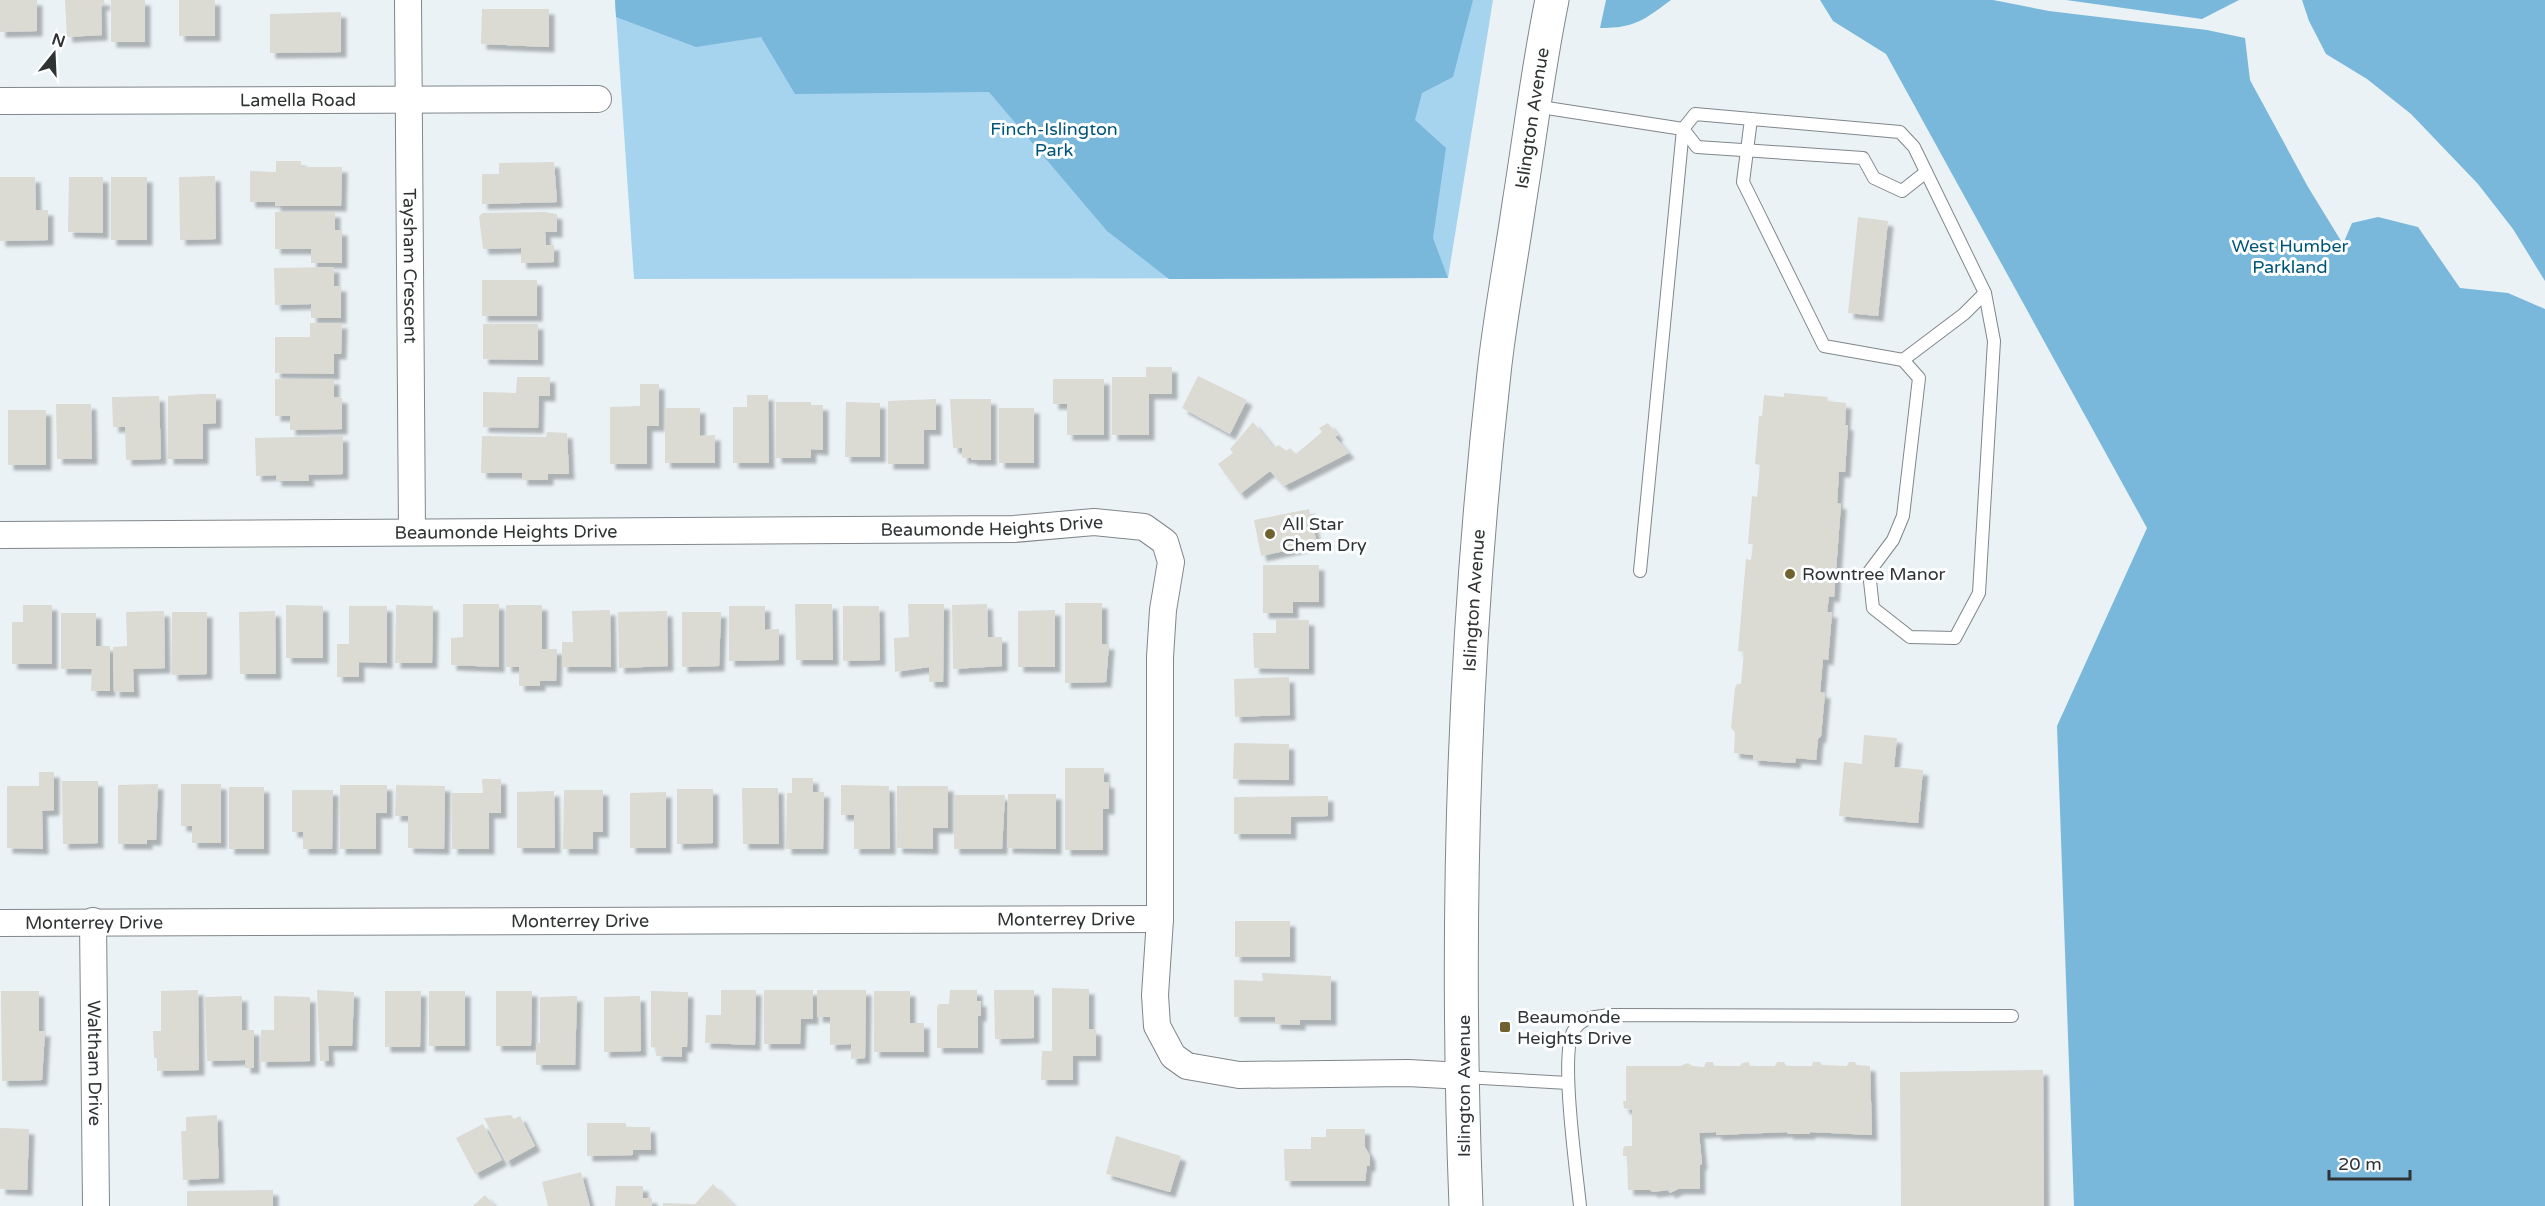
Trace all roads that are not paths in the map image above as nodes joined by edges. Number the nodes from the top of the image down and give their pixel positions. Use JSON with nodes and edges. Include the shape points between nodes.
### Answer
{"nodes":[{"id":1,"x":408,"y":0,"type":"edge"},
{"id":2,"x":1552,"y":0,"type":"edge"},
{"id":3,"x":598,"y":99,"type":"dead end"},
{"id":4,"x":410,"y":100,"type":"junction"},
{"id":5,"x":0,"y":101,"type":"edge"},
{"id":6,"x":1533,"y":106,"type":"junction"},
{"id":7,"x":1751,"y":119,"type":"junction"},
{"id":8,"x":1683,"y":129,"type":"junction"},
{"id":9,"x":1748,"y":149,"type":"junction"},
{"id":10,"x":1926,"y":172,"type":"junction"},
{"id":11,"x":1985,"y":293,"type":"junction"},
{"id":12,"x":1903,"y":360,"type":"junction"},
{"id":13,"x":412,"y":532,"type":"junction"},
{"id":14,"x":0,"y":535,"type":"edge"},
{"id":15,"x":1640,"y":571,"type":"dead end"},
{"id":16,"x":1160,"y":919,"type":"junction"},
{"id":17,"x":93,"y":921,"type":"junction"},
{"id":18,"x":0,"y":923,"type":"edge"},
{"id":19,"x":2012,"y":1016,"type":"dead end"},
{"id":20,"x":1463,"y":1076,"type":"junction"},
{"id":21,"x":1568,"y":1083,"type":"junction"},
{"id":22,"x":96,"y":1206,"type":"edge"},
{"id":23,"x":1466,"y":1206,"type":"edge"},
{"id":24,"x":1580,"y":1206,"type":"edge"}],
"edges":[{"from":1,"to":4,"type":"street","name":"Taysham Crescent"},
{"from":2,"to":6,"type":"main road","name":"Islington Avenue"},
{"from":3,"to":4,"type":"street","name":"Lamella Road"},
{"from":4,"to":5,"type":"street","name":"Lamella Road"},
{"from":4,"to":13,"type":"street","name":"Taysham Crescent"},
{"from":6,"to":8,"type":"lane"},
{"from":6,"to":20,"type":"main road","name":"Islington Avenue","via":[[1494,371],[1476,569],[1464,780]]},
{"from":7,"to":8,"type":"lane","via":[[1695,114]]},
{"from":7,"to":9,"type":"lane"},
{"from":7,"to":10,"type":"lane","via":[[1900,132],[1914,147]]},
{"from":8,"to":9,"type":"lane","via":[[1697,147]]},
{"from":8,"to":15,"type":"lane"},
{"from":9,"to":10,"type":"lane","via":[[1863,158],[1874,178],[1902,191]]},
{"from":9,"to":12,"type":"lane","via":[[1743,182],[1824,346]]},
{"from":10,"to":11,"type":"lane"},
{"from":11,"to":12,"type":"lane","via":[[1964,315]]},
{"from":11,"to":12,"type":"lane","via":[[1994,340],[1979,594],[1955,638],[1910,637],[1874,608],[1869,572],[1893,540],[1903,516],[1918,378]]},
{"from":13,"to":14,"type":"street","name":"Beaumonde Heights Drive"},
{"from":13,"to":16,"type":"street","name":"Beaumonde Heights Drive","via":[[1014,529],[1094,522],[1144,527],[1165,542],[1171,562],[1160,657]]},
{"from":16,"to":17,"type":"street","name":"Monterrey Drive"},
{"from":16,"to":20,"type":"street","name":"Beaumonde Heights Drive","via":[[1157,1026],[1173,1056],[1187,1066],[1239,1075]]},
{"from":17,"to":18,"type":"street","name":"Monterrey Drive"},
{"from":17,"to":22,"type":"street","name":"Waltham Drive"},
{"from":19,"to":21,"type":"lane","via":[[1611,1015],[1584,1019],[1572,1032]]},
{"from":20,"to":21,"type":"lane"},
{"from":20,"to":23,"type":"main road","name":"Islington Avenue"},
{"from":21,"to":24,"type":"lane"}]}
